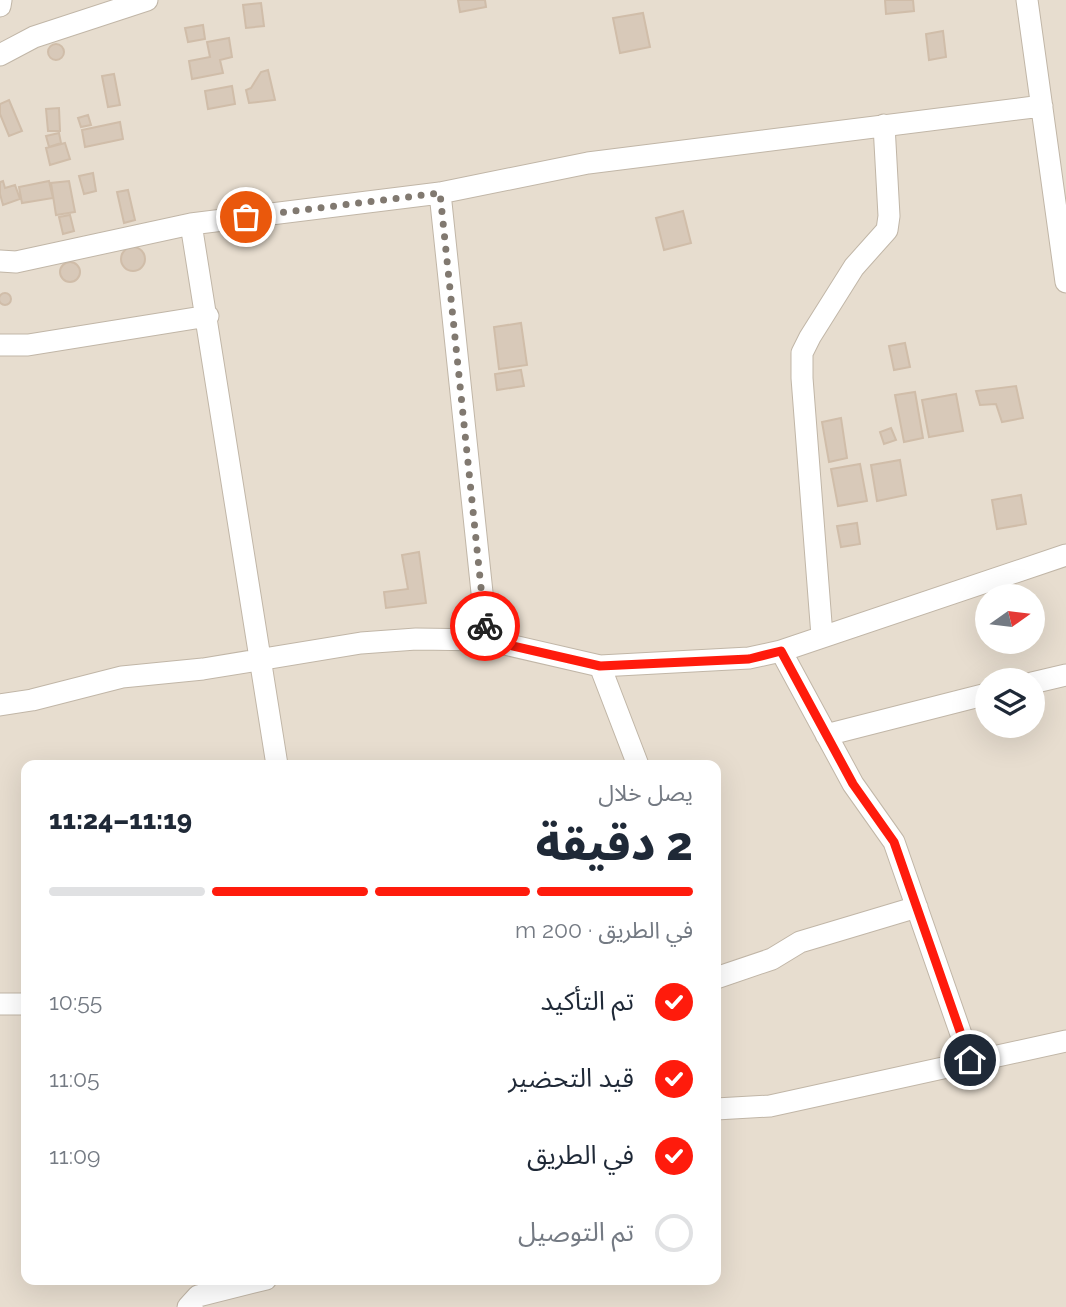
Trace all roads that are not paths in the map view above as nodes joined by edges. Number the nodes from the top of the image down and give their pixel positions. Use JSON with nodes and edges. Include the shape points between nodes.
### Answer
{"nodes":[{"id":1,"x":1,"y":0,"type":"edge"},
{"id":2,"x":147,"y":0,"type":"edge"},
{"id":3,"x":1027,"y":0,"type":"edge"},
{"id":4,"x":0,"y":6,"type":"edge"},
{"id":5,"x":0,"y":55,"type":"edge"},
{"id":6,"x":1042,"y":106,"type":"junction"},
{"id":7,"x":884,"y":125,"type":"junction"},
{"id":8,"x":440,"y":193,"type":"junction"},
{"id":9,"x":191,"y":224,"type":"junction"},
{"id":10,"x":0,"y":261,"type":"edge"},
{"id":11,"x":1066,"y":282,"type":"edge"},
{"id":12,"x":208,"y":316,"type":"junction"},
{"id":13,"x":0,"y":345,"type":"edge"},
{"id":14,"x":1066,"y":555,"type":"edge"},
{"id":15,"x":822,"y":636,"type":"junction"},
{"id":16,"x":487,"y":640,"type":"junction"},
{"id":17,"x":781,"y":651,"type":"junction"},
{"id":18,"x":259,"y":659,"type":"junction"},
{"id":19,"x":600,"y":666,"type":"junction"},
{"id":20,"x":1066,"y":675,"type":"edge"},
{"id":21,"x":1045,"y":680,"type":"edge"},
{"id":22,"x":975,"y":697,"type":"edge"},
{"id":23,"x":0,"y":705,"type":"edge"},
{"id":24,"x":826,"y":734,"type":"junction"},
{"id":25,"x":276,"y":760,"type":"edge"},
{"id":26,"x":636,"y":760,"type":"edge"},
{"id":27,"x":917,"y":907,"type":"junction"},
{"id":28,"x":721,"y":976,"type":"edge"},
{"id":29,"x":0,"y":1004,"type":"edge"},
{"id":30,"x":21,"y":1004,"type":"edge"},
{"id":31,"x":1066,"y":1041,"type":"edge"},
{"id":32,"x":970,"y":1060,"type":"junction"},
{"id":33,"x":721,"y":1109,"type":"edge"},
{"id":34,"x":242,"y":1285,"type":"edge"},
{"id":35,"x":188,"y":1307,"type":"edge"}],
"edges":[{"from":1,"to":4,"type":"street"},
{"from":2,"to":5,"type":"street","via":[[34,37]]},
{"from":3,"to":6,"type":"street"},
{"from":6,"to":7,"type":"street"},
{"from":6,"to":11,"type":"street"},
{"from":7,"to":8,"type":"street","via":[[588,163]]},
{"from":7,"to":15,"type":"street","via":[[887,230],[854,267],[803,354]]},
{"from":8,"to":9,"type":"street"},
{"from":8,"to":16,"type":"street"},
{"from":9,"to":10,"type":"street","via":[[16,262]]},
{"from":9,"to":12,"type":"street"},
{"from":12,"to":13,"type":"street","via":[[28,345]]},
{"from":12,"to":18,"type":"street"},
{"from":14,"to":15,"type":"street"},
{"from":15,"to":17,"type":"street"},
{"from":16,"to":18,"type":"street","via":[[361,643]]},
{"from":16,"to":19,"type":"street"},
{"from":17,"to":19,"type":"street","via":[[749,659]]},
{"from":17,"to":24,"type":"street"},
{"from":18,"to":23,"type":"street","via":[[122,677]]},
{"from":18,"to":25,"type":"street"},
{"from":19,"to":26,"type":"street"},
{"from":20,"to":21,"type":"street"},
{"from":22,"to":24,"type":"street"},
{"from":24,"to":27,"type":"street","via":[[853,784],[894,842]]},
{"from":27,"to":28,"type":"street","via":[[800,942],[772,960]]},
{"from":27,"to":32,"type":"street"},
{"from":29,"to":30,"type":"street"},
{"from":31,"to":32,"type":"street"},
{"from":32,"to":33,"type":"street","via":[[770,1106]]},
{"from":34,"to":35,"type":"street","via":[[198,1296]]}]}
